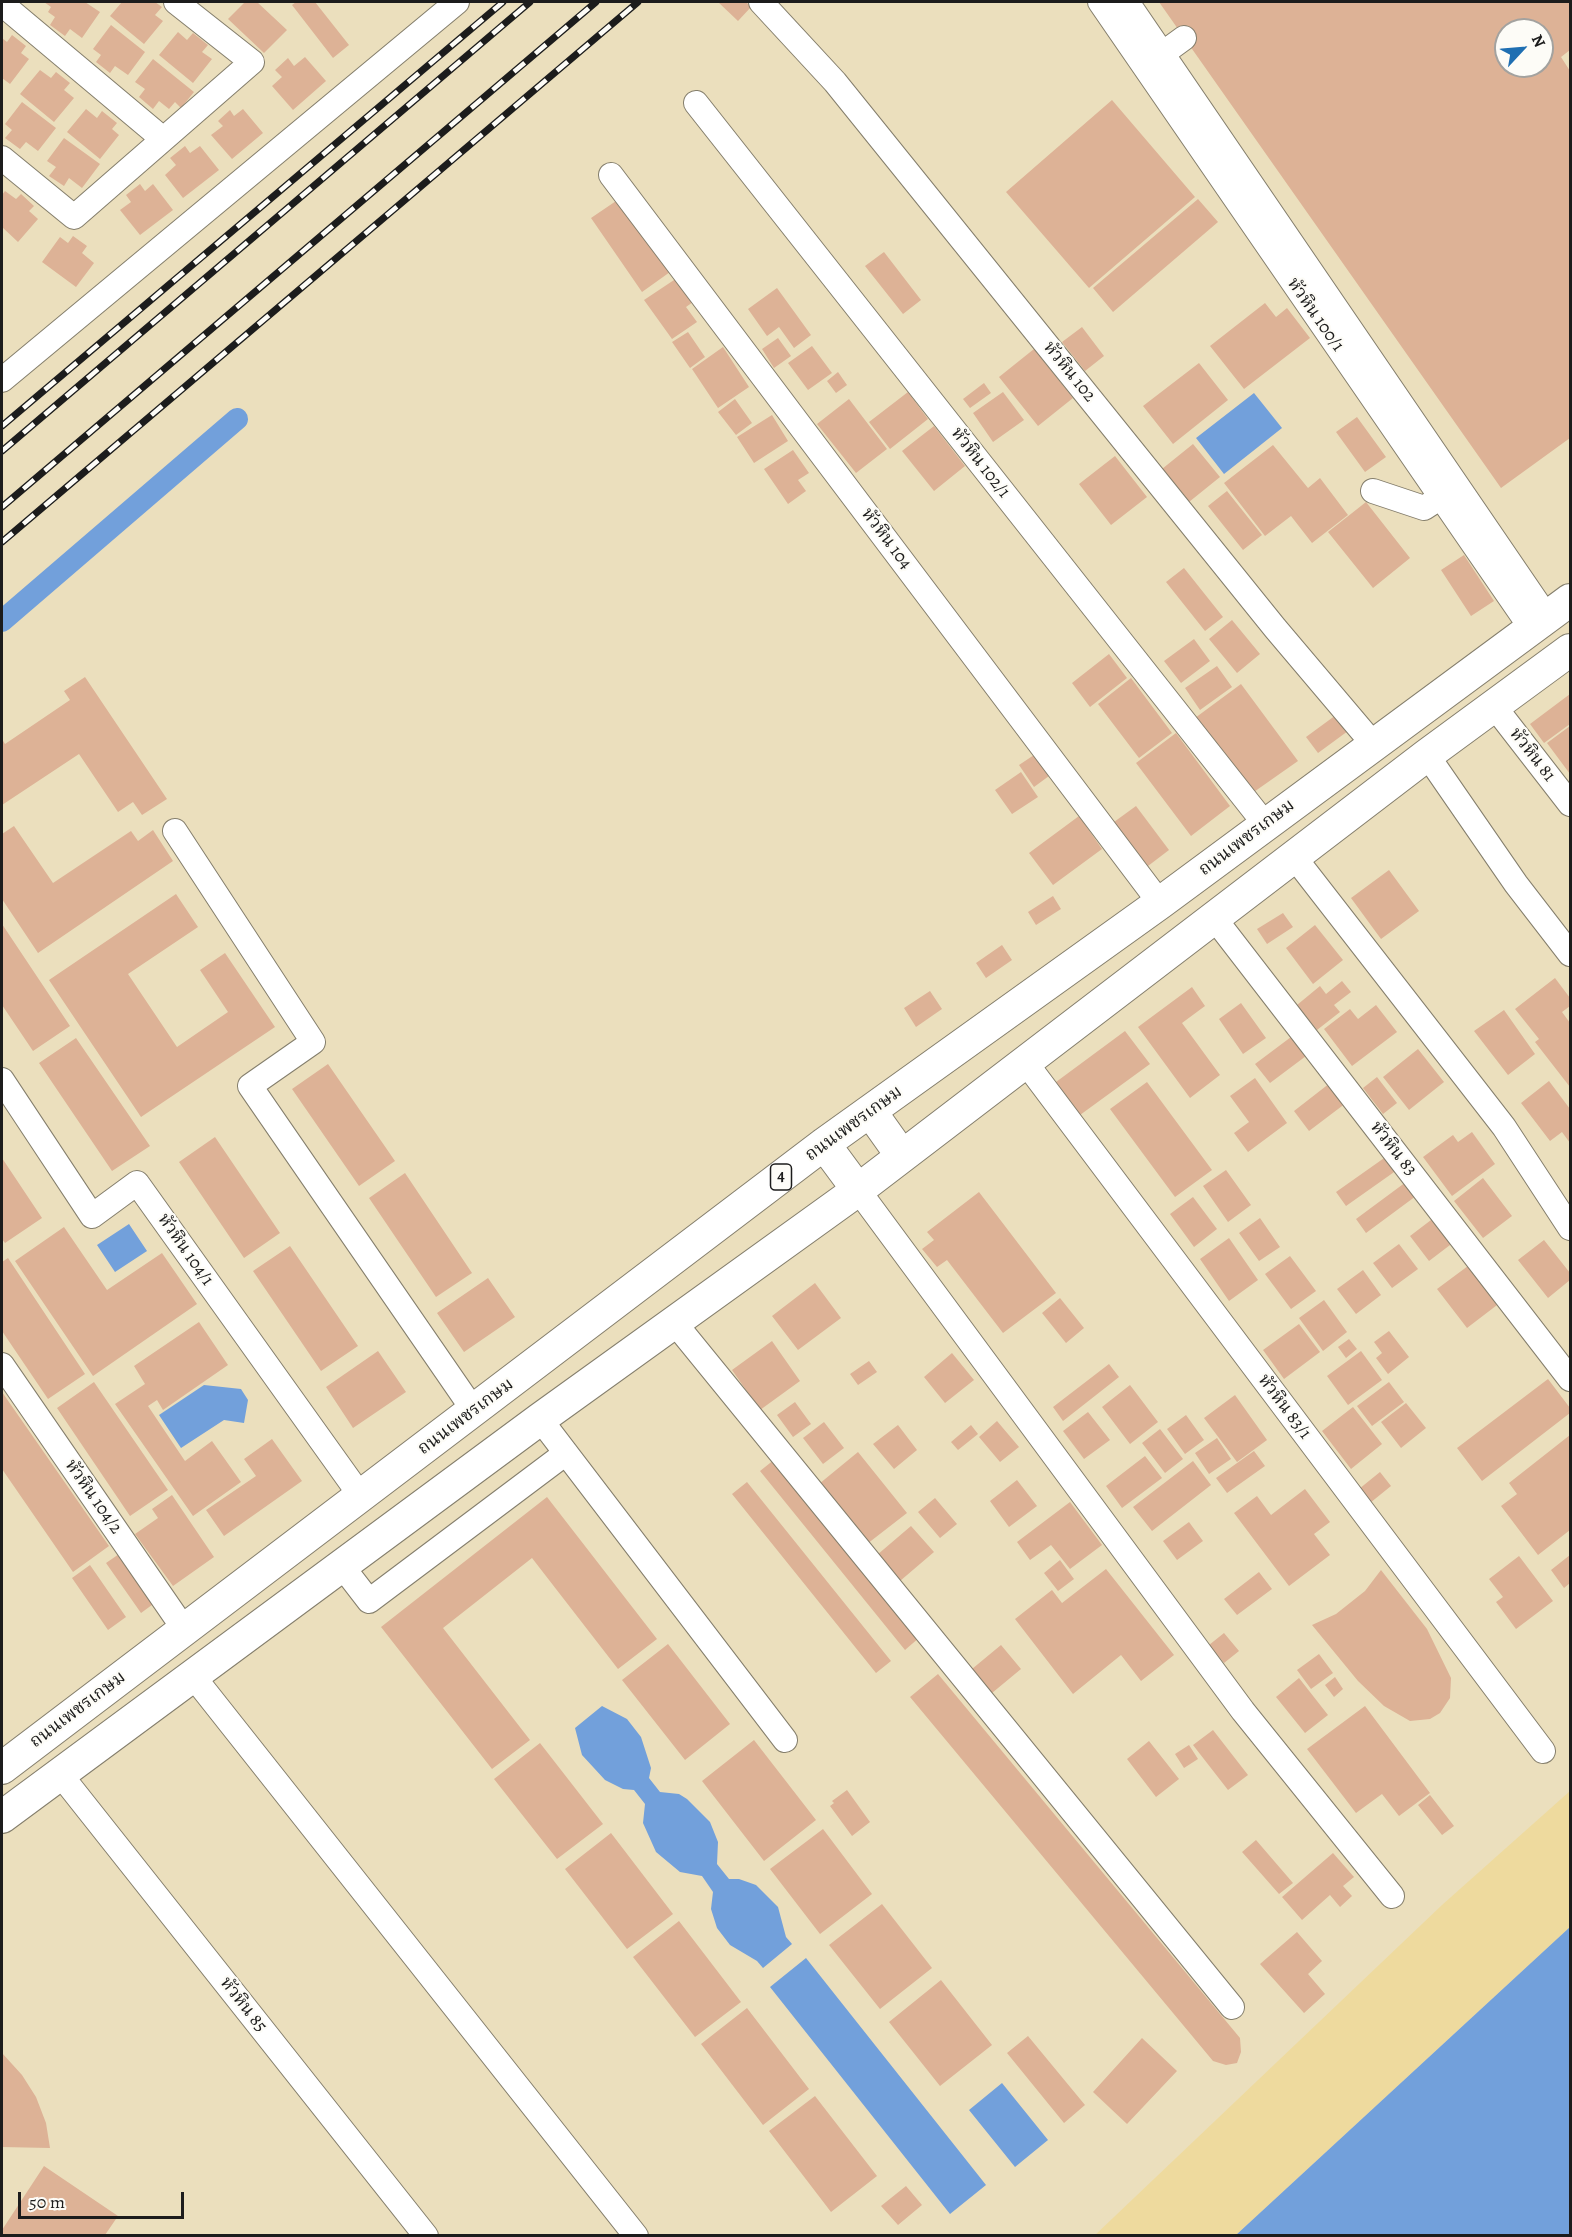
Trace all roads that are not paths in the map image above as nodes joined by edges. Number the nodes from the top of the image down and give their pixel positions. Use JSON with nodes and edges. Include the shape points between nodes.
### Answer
{"nodes":[{"id":1,"x":176,"y":2,"type":"edge"},
{"id":2,"x":457,"y":2,"type":"edge"},
{"id":3,"x":766,"y":3,"type":"edge"},
{"id":4,"x":2,"y":4,"type":"edge"},
{"id":5,"x":1118,"y":4,"type":"edge"},
{"id":6,"x":1184,"y":38,"type":"dead end"},
{"id":7,"x":1153,"y":60,"type":"junction"},
{"id":8,"x":696,"y":103,"type":"dead end"},
{"id":9,"x":163,"y":139,"type":"junction"},
{"id":10,"x":2,"y":158,"type":"edge"},
{"id":11,"x":611,"y":175,"type":"dead end"},
{"id":12,"x":2,"y":380,"type":"edge"},
{"id":13,"x":1373,"y":491,"type":"dead end"},
{"id":14,"x":1441,"y":497,"type":"junction"},
{"id":15,"x":1550,"y":615,"type":"edge"},
{"id":16,"x":1570,"y":650,"type":"edge"},
{"id":17,"x":1494,"y":706,"type":"junction"},
{"id":18,"x":1374,"y":745,"type":"junction"},
{"id":19,"x":1427,"y":755,"type":"junction"},
{"id":20,"x":1570,"y":804,"type":"edge"},
{"id":21,"x":1265,"y":824,"type":"junction"},
{"id":22,"x":175,"y":831,"type":"dead end"},
{"id":23,"x":1295,"y":858,"type":"junction"},
{"id":24,"x":1160,"y":903,"type":"junction"},
{"id":25,"x":1215,"y":919,"type":"junction"},
{"id":26,"x":1570,"y":954,"type":"edge"},
{"id":27,"x":1026,"y":1063,"type":"junction"},
{"id":28,"x":2,"y":1080,"type":"edge"},
{"id":29,"x":870,"y":1111,"type":"junction"},
{"id":30,"x":825,"y":1144,"type":"junction"},
{"id":31,"x":902,"y":1156,"type":"junction"},
{"id":32,"x":858,"y":1190,"type":"junction"},
{"id":33,"x":1570,"y":1228,"type":"edge"},
{"id":34,"x":674,"y":1322,"type":"junction"},
{"id":35,"x":2,"y":1365,"type":"edge"},
{"id":36,"x":1570,"y":1379,"type":"edge"},
{"id":37,"x":474,"y":1411,"type":"junction"},
{"id":38,"x":540,"y":1419,"type":"junction"},
{"id":39,"x":566,"y":1453,"type":"junction"},
{"id":40,"x":360,"y":1495,"type":"junction"},
{"id":41,"x":342,"y":1566,"type":"junction"},
{"id":42,"x":184,"y":1629,"type":"junction"},
{"id":43,"x":194,"y":1676,"type":"junction"},
{"id":44,"x":785,"y":1740,"type":"dead end"},
{"id":45,"x":1543,"y":1751,"type":"dead end"},
{"id":46,"x":2,"y":1768,"type":"edge"},
{"id":47,"x":60,"y":1774,"type":"junction"},
{"id":48,"x":2,"y":1817,"type":"edge"},
{"id":49,"x":1392,"y":1896,"type":"dead end"},
{"id":50,"x":1232,"y":2007,"type":"dead end"},
{"id":51,"x":426,"y":2235,"type":"edge"},
{"id":52,"x":636,"y":2235,"type":"edge"}],
"edges":[{"from":1,"to":9,"type":"street","via":[[252,62]]},
{"from":2,"to":12,"type":"street"},
{"from":3,"to":18,"type":"street","name":"หัวหิน 102","via":[[835,82]]},
{"from":4,"to":9,"type":"street"},
{"from":5,"to":7,"type":"street","name":"หัวหิน 100/1"},
{"from":6,"to":7,"type":"street"},
{"from":7,"to":14,"type":"street","name":"หัวหิน 100/1"},
{"from":7,"to":15,"type":"street","name":"หัวหิน 100/1"},
{"from":8,"to":21,"type":"street","name":"หัวหิน 102/1"},
{"from":9,"to":10,"type":"street","via":[[74,217]]},
{"from":11,"to":24,"type":"street","name":"หัวหิน 104"},
{"from":13,"to":14,"type":"street","via":[[1424,508]]},
{"from":14,"to":15,"type":"street","name":"หัวหิน 100/1"},
{"from":15,"to":18,"type":"main road","name":"ถนนเพชรเกษม","number":"4"},
{"from":16,"to":17,"type":"main road"},
{"from":17,"to":19,"type":"main road"},
{"from":17,"to":20,"type":"street","name":"หัวหิน 81"},
{"from":18,"to":21,"type":"main road","name":"ถนนเพชรเกษม","number":"4"},
{"from":19,"to":23,"type":"main road"},
{"from":19,"to":26,"type":"street","via":[[1516,884]]},
{"from":21,"to":24,"type":"main road","name":"ถนนเพชรเกษม","number":"4"},
{"from":22,"to":37,"type":"street","via":[[313,1042],[250,1086]]},
{"from":23,"to":25,"type":"main road"},
{"from":23,"to":33,"type":"street","via":[[1504,1127]]},
{"from":24,"to":29,"type":"main road","name":"ถนนเพชรเกษม","number":"4"},
{"from":25,"to":27,"type":"main road"},
{"from":25,"to":36,"type":"street","name":"หัวหิน 83"},
{"from":27,"to":31,"type":"main road"},
{"from":27,"to":45,"type":"street","name":"หัวหิน 83/1"},
{"from":28,"to":40,"type":"street","name":"หัวหิน 104/1","via":[[92,1216],[137,1183]]},
{"from":29,"to":30,"type":"main road","name":"ถนนเพชรเกษม","number":"4"},
{"from":29,"to":31,"type":"main road"},
{"from":30,"to":32,"type":"main road"},
{"from":30,"to":37,"type":"main road","name":"ถนนเพชรเกษม","number":"4"},
{"from":31,"to":32,"type":"main road"},
{"from":32,"to":34,"type":"main road"},
{"from":32,"to":49,"type":"street","via":[[1244,1711]]},
{"from":34,"to":38,"type":"main road"},
{"from":34,"to":50,"type":"street"},
{"from":35,"to":42,"type":"street","name":"หัวหิน 104/2"},
{"from":37,"to":40,"type":"main road","name":"ถนนเพชรเกษม","number":"4"},
{"from":38,"to":39,"type":"street"},
{"from":38,"to":41,"type":"main road"},
{"from":39,"to":41,"type":"street","via":[[369,1601]]},
{"from":39,"to":44,"type":"street"},
{"from":40,"to":42,"type":"main road","name":"ถนนเพชรเกษม","number":"4"},
{"from":41,"to":43,"type":"main road"},
{"from":42,"to":46,"type":"main road","name":"ถนนเพชรเกษม","number":"4"},
{"from":43,"to":47,"type":"main road"},
{"from":43,"to":52,"type":"street"},
{"from":47,"to":48,"type":"main road"},
{"from":47,"to":51,"type":"street","name":"หัวหิน 85"}]}
